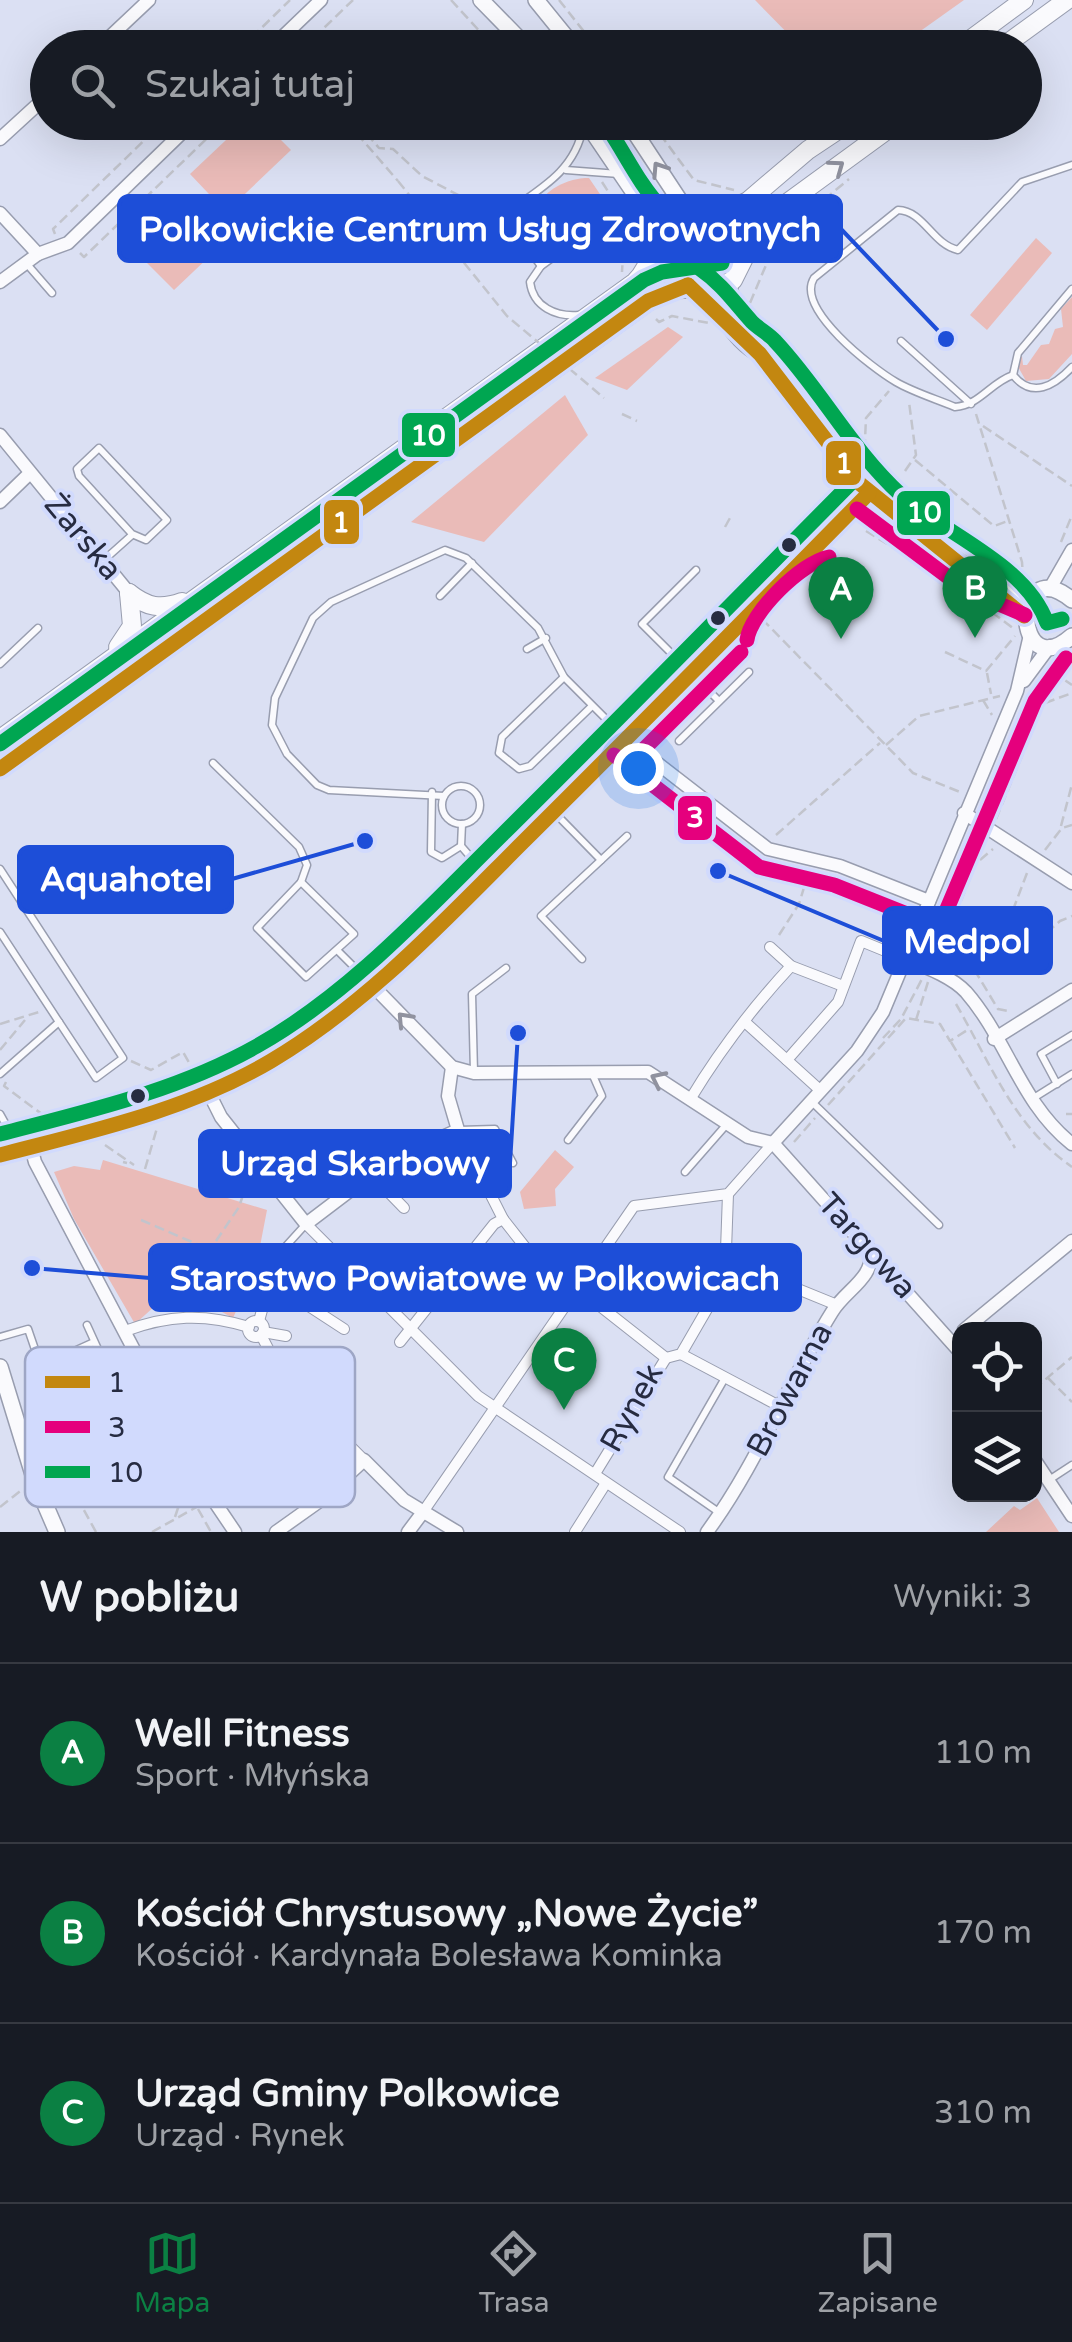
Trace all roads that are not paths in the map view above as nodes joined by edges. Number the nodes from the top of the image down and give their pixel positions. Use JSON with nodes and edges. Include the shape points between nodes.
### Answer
{"nodes":[{"id":1,"x":149,"y":0,"type":"edge"},
{"id":2,"x":321,"y":0,"type":"edge"},
{"id":3,"x":481,"y":0,"type":"edge"},
{"id":4,"x":536,"y":0,"type":"edge"},
{"id":5,"x":1024,"y":0,"type":"edge"},
{"id":6,"x":1067,"y":0,"type":"edge"},
{"id":7,"x":117,"y":30,"type":"edge"},
{"id":8,"x":290,"y":30,"type":"edge"},
{"id":9,"x":510,"y":30,"type":"edge"},
{"id":10,"x":561,"y":30,"type":"edge"},
{"id":11,"x":983,"y":30,"type":"edge"},
{"id":12,"x":1026,"y":30,"type":"edge"},
{"id":13,"x":30,"y":111,"type":"edge"},
{"id":14,"x":0,"y":139,"type":"edge"},
{"id":15,"x":174,"y":140,"type":"edge"},
{"id":16,"x":581,"y":140,"type":"edge"},
{"id":17,"x":598,"y":140,"type":"edge"},
{"id":18,"x":640,"y":140,"type":"edge"},
{"id":19,"x":823,"y":140,"type":"edge"},
{"id":20,"x":885,"y":140,"type":"edge"},
{"id":21,"x":1072,"y":166,"type":"edge"},
{"id":22,"x":566,"y":170,"type":"junction"},
{"id":23,"x":622,"y":174,"type":"junction"},
{"id":24,"x":0,"y":212,"type":"edge"},
{"id":25,"x":694,"y":212,"type":"junction"},
{"id":26,"x":722,"y":214,"type":"junction"},
{"id":27,"x":606,"y":219,"type":"dead end"},
{"id":28,"x":656,"y":245,"type":"junction"},
{"id":29,"x":745,"y":256,"type":"junction"},
{"id":30,"x":32,"y":258,"type":"junction"},
{"id":31,"x":541,"y":266,"type":"junction"},
{"id":32,"x":0,"y":282,"type":"edge"},
{"id":33,"x":729,"y":283,"type":"junction"},
{"id":34,"x":682,"y":286,"type":"junction"},
{"id":35,"x":1072,"y":289,"type":"edge"},
{"id":36,"x":52,"y":293,"type":"dead end"},
{"id":37,"x":595,"y":311,"type":"junction"},
{"id":38,"x":901,"y":342,"type":"dead end"},
{"id":39,"x":760,"y":354,"type":"junction"},
{"id":40,"x":1072,"y":367,"type":"edge"},
{"id":41,"x":1013,"y":375,"type":"junction"},
{"id":42,"x":970,"y":404,"type":"junction"},
{"id":43,"x":0,"y":435,"type":"edge"},
{"id":44,"x":30,"y":473,"type":"junction"},
{"id":45,"x":870,"y":493,"type":"junction"},
{"id":46,"x":0,"y":502,"type":"edge"},
{"id":47,"x":132,"y":534,"type":"junction"},
{"id":48,"x":1066,"y":548,"type":"edge"},
{"id":49,"x":103,"y":561,"type":"junction"},
{"id":50,"x":472,"y":563,"type":"junction"},
{"id":51,"x":696,"y":570,"type":"dead end"},
{"id":52,"x":974,"y":572,"type":"junction"},
{"id":53,"x":1049,"y":590,"type":"junction"},
{"id":54,"x":206,"y":592,"type":"junction"},
{"id":55,"x":129,"y":593,"type":"junction"},
{"id":56,"x":440,"y":596,"type":"dead end"},
{"id":57,"x":1033,"y":597,"type":"junction"},
{"id":58,"x":1072,"y":600,"type":"edge"},
{"id":59,"x":1024,"y":616,"type":"junction"},
{"id":60,"x":38,"y":628,"type":"dead end"},
{"id":61,"x":1020,"y":635,"type":"junction"},
{"id":62,"x":546,"y":638,"type":"junction"},
{"id":63,"x":1065,"y":642,"type":"edge"},
{"id":64,"x":527,"y":649,"type":"dead end"},
{"id":65,"x":107,"y":660,"type":"junction"},
{"id":66,"x":0,"y":664,"type":"edge"},
{"id":67,"x":749,"y":672,"type":"dead end"},
{"id":68,"x":692,"y":674,"type":"junction"},
{"id":69,"x":564,"y":677,"type":"junction"},
{"id":70,"x":1016,"y":691,"type":"junction"},
{"id":71,"x":719,"y":702,"type":"junction"},
{"id":72,"x":592,"y":706,"type":"junction"},
{"id":73,"x":626,"y":739,"type":"junction"},
{"id":74,"x":0,"y":740,"type":"edge"},
{"id":75,"x":679,"y":741,"type":"dead end"},
{"id":76,"x":214,"y":763,"type":"dead end"},
{"id":77,"x":0,"y":769,"type":"edge"},
{"id":78,"x":432,"y":792,"type":"junction"},
{"id":79,"x":444,"y":796,"type":"junction"},
{"id":80,"x":554,"y":812,"type":"junction"},
{"id":81,"x":964,"y":814,"type":"junction"},
{"id":82,"x":462,"y":824,"type":"junction"},
{"id":83,"x":627,"y":836,"type":"dead end"},
{"id":84,"x":461,"y":846,"type":"junction"},
{"id":85,"x":601,"y":860,"type":"junction"},
{"id":86,"x":0,"y":869,"type":"edge"},
{"id":87,"x":488,"y":877,"type":"junction"},
{"id":88,"x":301,"y":882,"type":"junction"},
{"id":89,"x":1072,"y":883,"type":"edge"},
{"id":90,"x":929,"y":902,"type":"junction"},
{"id":91,"x":0,"y":932,"type":"edge"},
{"id":92,"x":770,"y":947,"type":"road end"},
{"id":93,"x":338,"y":950,"type":"junction"},
{"id":94,"x":582,"y":959,"type":"dead end"},
{"id":95,"x":905,"y":959,"type":"junction"},
{"id":96,"x":791,"y":966,"type":"junction"},
{"id":97,"x":506,"y":968,"type":"dead end"},
{"id":98,"x":373,"y":986,"type":"junction"},
{"id":99,"x":843,"y":986,"type":"junction"},
{"id":100,"x":1072,"y":990,"type":"edge"},
{"id":101,"x":59,"y":1022,"type":"junction"},
{"id":102,"x":746,"y":1023,"type":"junction"},
{"id":103,"x":1072,"y":1035,"type":"edge"},
{"id":104,"x":994,"y":1039,"type":"junction"},
{"id":105,"x":787,"y":1060,"type":"junction"},
{"id":106,"x":452,"y":1067,"type":"junction"},
{"id":107,"x":591,"y":1070,"type":"junction"},
{"id":108,"x":474,"y":1073,"type":"junction"},
{"id":109,"x":1072,"y":1074,"type":"edge"},
{"id":110,"x":4,"y":1077,"type":"edge"},
{"id":111,"x":1057,"y":1084,"type":"junction"},
{"id":112,"x":821,"y":1090,"type":"junction"},
{"id":113,"x":209,"y":1093,"type":"junction"},
{"id":114,"x":691,"y":1098,"type":"junction"},
{"id":115,"x":1032,"y":1100,"type":"junction"},
{"id":116,"x":816,"y":1107,"type":"junction"},
{"id":117,"x":0,"y":1114,"type":"edge"},
{"id":118,"x":728,"y":1123,"type":"junction"},
{"id":119,"x":458,"y":1130,"type":"junction"},
{"id":120,"x":568,"y":1140,"type":"dead end"},
{"id":121,"x":772,"y":1143,"type":"junction"},
{"id":122,"x":1072,"y":1144,"type":"edge"},
{"id":123,"x":25,"y":1149,"type":"junction"},
{"id":124,"x":0,"y":1156,"type":"edge"},
{"id":125,"x":513,"y":1163,"type":"dead end"},
{"id":126,"x":686,"y":1172,"type":"dead end"},
{"id":127,"x":370,"y":1174,"type":"junction"},
{"id":128,"x":728,"y":1194,"type":"junction"},
{"id":129,"x":404,"y":1208,"type":"dead end"},
{"id":130,"x":503,"y":1220,"type":"junction"},
{"id":131,"x":306,"y":1224,"type":"junction"},
{"id":132,"x":939,"y":1225,"type":"dead end"},
{"id":133,"x":1072,"y":1241,"type":"edge"},
{"id":134,"x":210,"y":1250,"type":"road end"},
{"id":135,"x":871,"y":1250,"type":"junction"},
{"id":136,"x":277,"y":1256,"type":"joint"},
{"id":137,"x":729,"y":1261,"type":"junction"},
{"id":138,"x":269,"y":1280,"type":"junction"},
{"id":139,"x":574,"y":1289,"type":"junction"},
{"id":140,"x":837,"y":1305,"type":"junction"},
{"id":141,"x":979,"y":1322,"type":"edge"},
{"id":142,"x":87,"y":1325,"type":"dead end"},
{"id":143,"x":258,"y":1329,"type":"junction"},
{"id":144,"x":344,"y":1329,"type":"dead end"},
{"id":145,"x":409,"y":1330,"type":"junction"},
{"id":146,"x":124,"y":1331,"type":"junction"},
{"id":147,"x":952,"y":1332,"type":"edge"},
{"id":148,"x":286,"y":1336,"type":"dead end"},
{"id":149,"x":0,"y":1337,"type":"edge"},
{"id":150,"x":94,"y":1342,"type":"junction"},
{"id":151,"x":400,"y":1342,"type":"dead end"},
{"id":152,"x":34,"y":1347,"type":"edge"},
{"id":153,"x":83,"y":1347,"type":"edge"},
{"id":154,"x":96,"y":1347,"type":"edge"},
{"id":155,"x":132,"y":1347,"type":"edge"},
{"id":156,"x":268,"y":1347,"type":"edge"},
{"id":157,"x":681,"y":1354,"type":"junction"},
{"id":158,"x":666,"y":1358,"type":"junction"},
{"id":159,"x":0,"y":1366,"type":"edge"},
{"id":160,"x":725,"y":1378,"type":"junction"},
{"id":161,"x":496,"y":1407,"type":"junction"},
{"id":162,"x":783,"y":1408,"type":"junction"},
{"id":163,"x":355,"y":1451,"type":"edge"},
{"id":164,"x":364,"y":1460,"type":"junction"},
{"id":165,"x":1072,"y":1465,"type":"edge"},
{"id":166,"x":355,"y":1468,"type":"edge"},
{"id":167,"x":25,"y":1469,"type":"edge"},
{"id":168,"x":1042,"y":1471,"type":"edge"},
{"id":169,"x":596,"y":1472,"type":"junction"},
{"id":170,"x":1048,"y":1480,"type":"junction"},
{"id":171,"x":606,"y":1483,"type":"junction"},
{"id":172,"x":42,"y":1507,"type":"edge"},
{"id":173,"x":212,"y":1507,"type":"edge"},
{"id":174,"x":311,"y":1507,"type":"edge"},
{"id":175,"x":423,"y":1512,"type":"junction"},
{"id":176,"x":721,"y":1514,"type":"junction"},
{"id":177,"x":1072,"y":1516,"type":"edge"},
{"id":178,"x":57,"y":1532,"type":"edge"},
{"id":179,"x":235,"y":1532,"type":"edge"},
{"id":180,"x":276,"y":1532,"type":"edge"},
{"id":181,"x":408,"y":1532,"type":"edge"},
{"id":182,"x":456,"y":1532,"type":"edge"},
{"id":183,"x":575,"y":1532,"type":"edge"},
{"id":184,"x":680,"y":1532,"type":"edge"},
{"id":185,"x":707,"y":1532,"type":"edge"}],
"edges":[{"from":1,"to":7,"type":"street"},
{"from":2,"to":8,"type":"street"},
{"from":3,"to":9,"type":"street"},
{"from":4,"to":10,"type":"street"},
{"from":5,"to":11,"type":"main road"},
{"from":6,"to":12,"type":"main road"},
{"from":13,"to":14,"type":"street"},
{"from":15,"to":30,"type":"street","via":[[61,246]]},
{"from":16,"to":22,"type":"lane"},
{"from":17,"to":23,"type":"street"},
{"from":25,"to":18,"type":"street","one_way":true},
{"from":19,"to":26,"type":"main road"},
{"from":29,"to":20,"type":"main road","one_way":true,"via":[[757,224]]},
{"from":21,"to":42,"type":"lane","via":[[1022,182],[958,250],[939,242],[911,212],[898,210],[809,287],[811,300],[855,354],[955,407]]},
{"from":22,"to":23,"type":"lane"},
{"from":22,"to":31,"type":"lane","via":[[503,216]]},
{"from":23,"to":28,"type":"street","via":[[643,205]]},
{"from":24,"to":30,"type":"street"},
{"from":25,"to":26,"type":"main road"},
{"from":25,"to":28,"type":"main road","via":[[668,222]]},
{"from":26,"to":29,"type":"main road","via":[[738,230]]},
{"from":27,"to":31,"type":"lane"},
{"from":28,"to":34,"type":"main road","via":[[660,271]]},
{"from":28,"to":37,"type":"main road","via":[[646,272]]},
{"from":29,"to":33,"type":"main road"},
{"from":30,"to":32,"type":"street"},
{"from":30,"to":36,"type":"lane"},
{"from":31,"to":37,"type":"lane","via":[[530,282],[545,308],[570,316]]},
{"from":33,"to":34,"type":"main road"},
{"from":33,"to":39,"type":"street","via":[[732,305]]},
{"from":34,"to":39,"type":"street","via":[[709,298]]},
{"from":34,"to":77,"type":"main road","via":[[542,377]]},
{"from":35,"to":41,"type":"lane","via":[[1018,353]]},
{"from":37,"to":54,"type":"main road"},
{"from":38,"to":42,"type":"lane"},
{"from":39,"to":45,"type":"street"},
{"from":40,"to":41,"type":"lane","via":[[1043,388],[1023,385]]},
{"from":41,"to":42,"type":"lane"},
{"from":43,"to":44,"type":"street","name":"Żarska"},
{"from":44,"to":46,"type":"street"},
{"from":44,"to":49,"type":"street","name":"Żarska"},
{"from":45,"to":52,"type":"street"},
{"from":45,"to":68,"type":"street"},
{"from":47,"to":47,"type":"lane","via":[[146,540],[167,520],[98,448],[77,469],[79,476]]},
{"from":47,"to":49,"type":"lane"},
{"from":48,"to":53,"type":"street"},
{"from":49,"to":55,"type":"street","name":"Żarska"},
{"from":50,"to":56,"type":"lane"},
{"from":50,"to":62,"type":"lane"},
{"from":50,"to":78,"type":"lane","via":[[445,550],[322,607],[272,711],[280,746],[318,785]]},
{"from":51,"to":68,"type":"lane","via":[[642,624]]},
{"from":52,"to":57,"type":"street"},
{"from":52,"to":59,"type":"street"},
{"from":53,"to":57,"type":"street"},
{"from":53,"to":58,"type":"street"},
{"from":54,"to":55,"type":"main road","via":[[162,608]]},
{"from":54,"to":65,"type":"main road"},
{"from":55,"to":65,"type":"main road","via":[[132,626]]},
{"from":57,"to":59,"type":"street"},
{"from":59,"to":61,"type":"street"},
{"from":60,"to":66,"type":"lane"},
{"from":61,"to":63,"type":"street"},
{"from":61,"to":70,"type":"street"},
{"from":62,"to":64,"type":"lane"},
{"from":62,"to":69,"type":"lane"},
{"from":63,"to":70,"type":"street"},
{"from":65,"to":74,"type":"main road"},
{"from":67,"to":71,"type":"lane"},
{"from":68,"to":71,"type":"lane"},
{"from":68,"to":73,"type":"street"},
{"from":69,"to":72,"type":"lane"},
{"from":69,"to":72,"type":"lane","via":[[502,737],[504,760],[519,769],[530,766]]},
{"from":70,"to":81,"type":"street"},
{"from":71,"to":75,"type":"lane"},
{"from":72,"to":73,"type":"lane"},
{"from":73,"to":80,"type":"street"},
{"from":73,"to":90,"type":"street","via":[[768,849],[840,866]]},
{"from":76,"to":88,"type":"lane","via":[[303,852],[307,873]]},
{"from":78,"to":79,"type":"lane"},
{"from":78,"to":84,"type":"lane","via":[[431,852],[442,858]]},
{"from":79,"to":82,"type":"lane","via":[[443,812]]},
{"from":79,"to":82,"type":"lane","via":[[465,786],[478,795],[480,810]]},
{"from":80,"to":85,"type":"lane"},
{"from":80,"to":87,"type":"street"},
{"from":81,"to":89,"type":"street"},
{"from":81,"to":90,"type":"street"},
{"from":82,"to":84,"type":"lane"},
{"from":83,"to":85,"type":"lane"},
{"from":84,"to":87,"type":"lane"},
{"from":85,"to":94,"type":"lane","via":[[541,916]]},
{"from":86,"to":101,"type":"lane","via":[[123,1058],[96,1078]]},
{"from":87,"to":98,"type":"street"},
{"from":88,"to":93,"type":"lane","via":[[354,934]]},
{"from":88,"to":93,"type":"lane","via":[[257,928],[306,976]]},
{"from":90,"to":95,"type":"street"},
{"from":91,"to":101,"type":"lane"},
{"from":92,"to":96,"type":"street"},
{"from":93,"to":98,"type":"lane"},
{"from":95,"to":99,"type":"street","via":[[861,942]]},
{"from":95,"to":104,"type":"street","via":[[967,993]]},
{"from":95,"to":112,"type":"street","via":[[868,1038]]},
{"from":96,"to":99,"type":"street"},
{"from":96,"to":102,"type":"street"},
{"from":97,"to":108,"type":"lane","via":[[472,994]]},
{"from":106,"to":98,"type":"street","one_way":true},
{"from":98,"to":113,"type":"street","via":[[307,1038]]},
{"from":99,"to":105,"type":"street","via":[[838,1002]]},
{"from":100,"to":104,"type":"street"},
{"from":101,"to":110,"type":"lane"},
{"from":102,"to":105,"type":"street"},
{"from":102,"to":114,"type":"street"},
{"from":103,"to":111,"type":"lane","via":[[1041,1054]]},
{"from":104,"to":115,"type":"street"},
{"from":105,"to":112,"type":"street"},
{"from":106,"to":108,"type":"street","name":"Targowa"},
{"from":106,"to":119,"type":"street","via":[[448,1096]]},
{"from":107,"to":108,"type":"street","name":"Targowa"},
{"from":114,"to":107,"type":"street","name":"Targowa","one_way":true,"via":[[648,1072]]},
{"from":107,"to":120,"type":"lane","via":[[602,1096]]},
{"from":109,"to":111,"type":"lane"},
{"from":111,"to":115,"type":"lane"},
{"from":112,"to":116,"type":"street"},
{"from":113,"to":123,"type":"street"},
{"from":113,"to":131,"type":"street"},
{"from":114,"to":118,"type":"street","name":"Targowa"},
{"from":115,"to":122,"type":"street"},
{"from":116,"to":121,"type":"street"},
{"from":116,"to":132,"type":"lane"},
{"from":117,"to":123,"type":"lane"},
{"from":118,"to":121,"type":"street","name":"Targowa","via":[[748,1138]]},
{"from":118,"to":126,"type":"lane"},
{"from":119,"to":125,"type":"lane","via":[[495,1129]]},
{"from":119,"to":127,"type":"street","via":[[412,1147]]},
{"from":119,"to":130,"type":"street","name":"Rynek"},
{"from":121,"to":128,"type":"street"},
{"from":121,"to":135,"type":"street","name":"Targowa"},
{"from":123,"to":124,"type":"street"},
{"from":123,"to":146,"type":"street"},
{"from":127,"to":129,"type":"street"},
{"from":127,"to":131,"type":"street"},
{"from":128,"to":137,"type":"street"},
{"from":128,"to":139,"type":"street","via":[[634,1206]]},
{"from":130,"to":139,"type":"street","name":"Rynek"},
{"from":130,"to":145,"type":"street"},
{"from":131,"to":136,"type":"lane"},
{"from":131,"to":145,"type":"street","name":"Rynek"},
{"from":133,"to":141,"type":"street"},
{"from":134,"to":138,"type":"street"},
{"from":135,"to":140,"type":"street","name":"Browarna","via":[[868,1272]]},
{"from":135,"to":147,"type":"street","name":"Targowa"},
{"from":136,"to":138,"type":"street"},
{"from":137,"to":140,"type":"street"},
{"from":137,"to":157,"type":"street"},
{"from":138,"to":143,"type":"street"},
{"from":138,"to":144,"type":"street"},
{"from":139,"to":158,"type":"street","name":"Rynek"},
{"from":139,"to":161,"type":"street"},
{"from":140,"to":162,"type":"street","name":"Browarna"},
{"from":142,"to":150,"type":"lane"},
{"from":143,"to":146,"type":"street","via":[[187,1315]]},
{"from":143,"to":148,"type":"street"},
{"from":143,"to":156,"type":"street"},
{"from":145,"to":151,"type":"street"},
{"from":145,"to":161,"type":"street","name":"Rynek"},
{"from":146,"to":155,"type":"street"},
{"from":149,"to":152,"type":"lane","via":[[28,1329]]},
{"from":150,"to":153,"type":"lane"},
{"from":150,"to":154,"type":"lane"},
{"from":157,"to":158,"type":"street"},
{"from":157,"to":160,"type":"street"},
{"from":158,"to":169,"type":"street","name":"Rynek"},
{"from":159,"to":167,"type":"street"},
{"from":160,"to":162,"type":"street"},
{"from":160,"to":176,"type":"lane","via":[[668,1477]]},
{"from":161,"to":169,"type":"street","name":"Rynek"},
{"from":161,"to":175,"type":"street"},
{"from":162,"to":176,"type":"street","name":"Browarna"},
{"from":163,"to":164,"type":"street"},
{"from":164,"to":166,"type":"street"},
{"from":164,"to":175,"type":"street"},
{"from":165,"to":170,"type":"lane"},
{"from":168,"to":170,"type":"street"},
{"from":169,"to":171,"type":"street"},
{"from":170,"to":177,"type":"street"},
{"from":171,"to":183,"type":"street"},
{"from":171,"to":184,"type":"street"},
{"from":172,"to":178,"type":"street"},
{"from":173,"to":179,"type":"street"},
{"from":174,"to":180,"type":"street"},
{"from":175,"to":181,"type":"street"},
{"from":175,"to":182,"type":"street"},
{"from":176,"to":185,"type":"street","name":"Browarna"}]}
